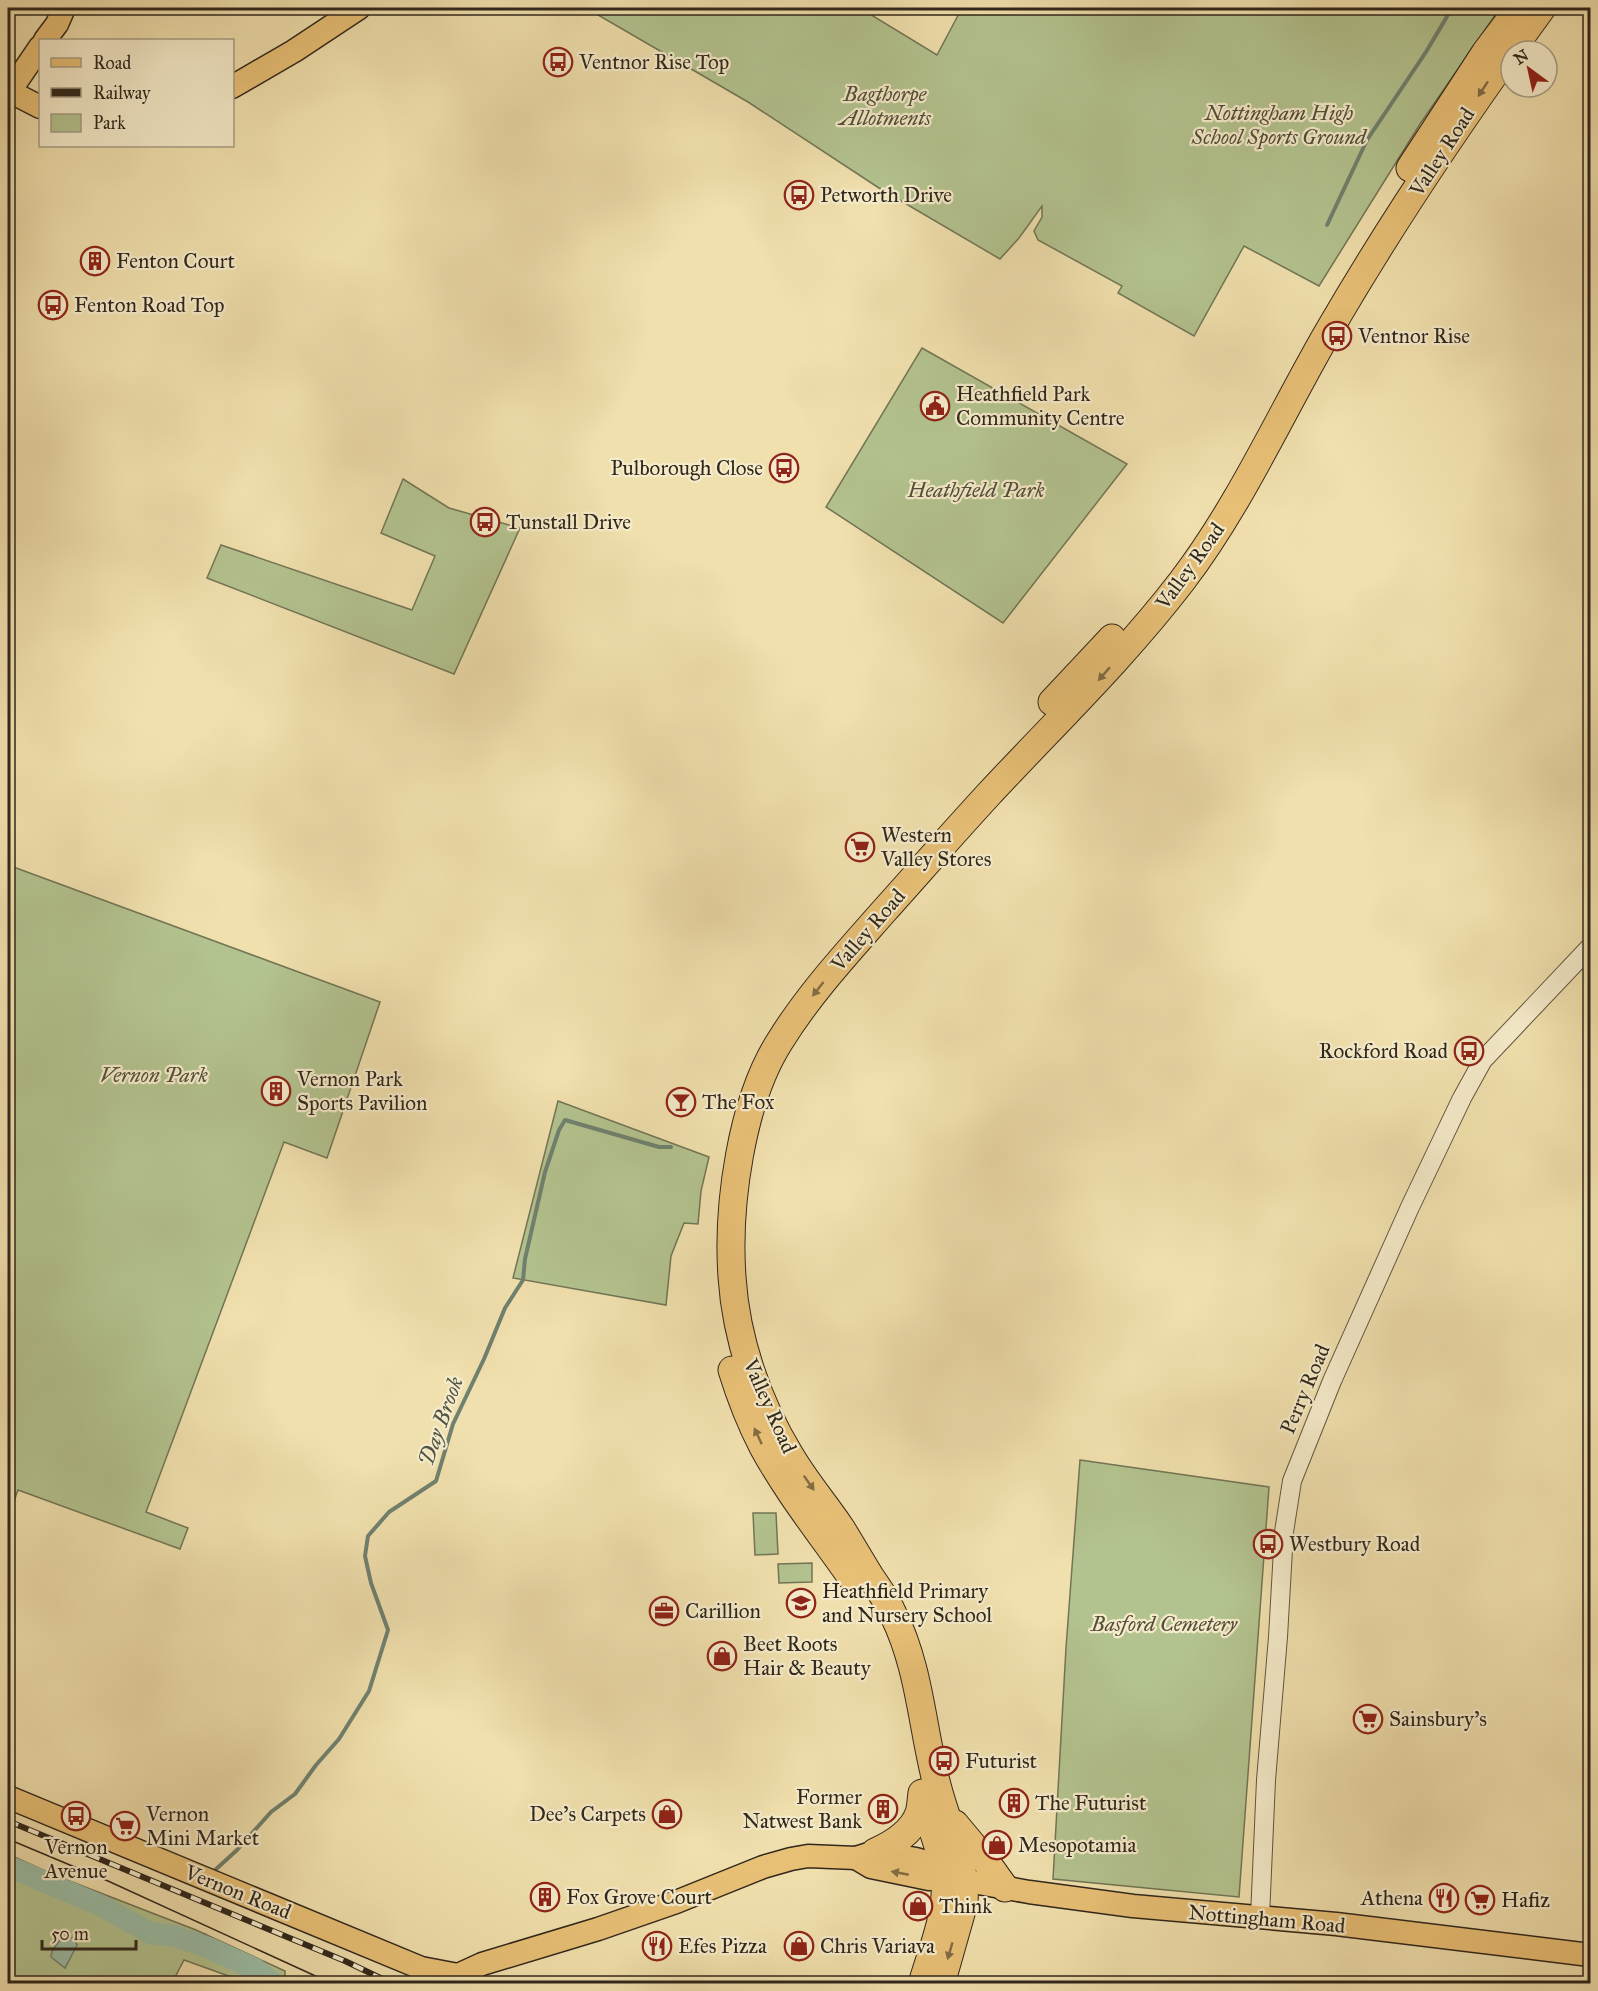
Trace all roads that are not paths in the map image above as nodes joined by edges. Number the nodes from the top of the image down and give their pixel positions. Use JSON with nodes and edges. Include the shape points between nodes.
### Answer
{"nodes":[{"id":1,"x":64,"y":8,"type":"edge"},
{"id":2,"x":359,"y":8,"type":"edge"},
{"id":3,"x":1519,"y":8,"type":"edge"},
{"id":4,"x":1542,"y":8,"type":"edge"},
{"id":5,"x":46,"y":39,"type":"edge"},
{"id":6,"x":39,"y":48,"type":"edge"},
{"id":7,"x":234,"y":86,"type":"edge"},
{"id":8,"x":8,"y":92,"type":"edge"},
{"id":9,"x":39,"y":107,"type":"edge"},
{"id":10,"x":1590,"y":946,"type":"edge"},
{"id":11,"x":922,"y":1793,"type":"junction"},
{"id":12,"x":8,"y":1797,"type":"edge"},
{"id":13,"x":944,"y":1812,"type":"junction"},
{"id":14,"x":866,"y":1855,"type":"junction"},
{"id":15,"x":954,"y":1879,"type":"junction"},
{"id":16,"x":1005,"y":1888,"type":"junction"},
{"id":17,"x":1260,"y":1917,"type":"junction"},
{"id":18,"x":1590,"y":1955,"type":"edge"},
{"id":19,"x":463,"y":1979,"type":"edge"},
{"id":20,"x":922,"y":1983,"type":"edge"},
{"id":21,"x":941,"y":1983,"type":"edge"}],
"edges":[{"from":1,"to":5,"type":"main road"},
{"from":2,"to":7,"type":"main road"},
{"from":11,"to":3,"type":"highway","name":"Valley Road","one_way":true,"via":[[901,1679],[886,1633],[763,1446],[732,1371],[718,1305],[714,1262],[718,1174],[732,1116],[761,1040],[804,976],[980,777],[1117,633],[1212,509],[1328,301],[1411,166]]},
{"from":4,"to":13,"type":"highway","name":"Valley Road","one_way":true,"via":[[1491,77],[1360,278],[1227,514],[1186,576],[1097,682],[989,794],[841,960],[779,1041],[748,1119],[731,1225],[732,1279],[747,1358],[792,1459],[843,1531],[896,1618],[916,1677]]},
{"from":6,"to":8,"type":"main road"},
{"from":8,"to":9,"type":"main road"},
{"from":10,"to":17,"type":"street","name":"Perry Road","via":[[1483,1060],[1410,1207],[1292,1481],[1284,1532]]},
{"from":11,"to":14,"type":"highway","via":[[919,1813],[912,1825],[896,1842]]},
{"from":11,"to":15,"type":"highway","name":"Valley Road"},
{"from":12,"to":19,"type":"main road","name":"Vernon Road","via":[[421,1968]]},
{"from":13,"to":15,"type":"highway","name":"Valley Road","via":[[962,1865]]},
{"from":13,"to":16,"type":"highway"},
{"from":14,"to":15,"type":"main road","name":"Nottingham Road","via":[[916,1859],[934,1864]]},
{"from":14,"to":19,"type":"main road","name":"Nottingham Road","via":[[799,1857],[763,1867],[587,1933],[482,1964]]},
{"from":15,"to":16,"type":"main road","name":"Nottingham Road"},
{"from":15,"to":20,"type":"highway","name":"Valley Road","via":[[945,1888]]},
{"from":15,"to":21,"type":"highway","name":"Valley Road","one_way":true,"via":[[964,1904]]},
{"from":16,"to":17,"type":"main road","name":"Nottingham Road","via":[[1147,1908]]},
{"from":17,"to":18,"type":"main road","name":"Nottingham Road"}]}
